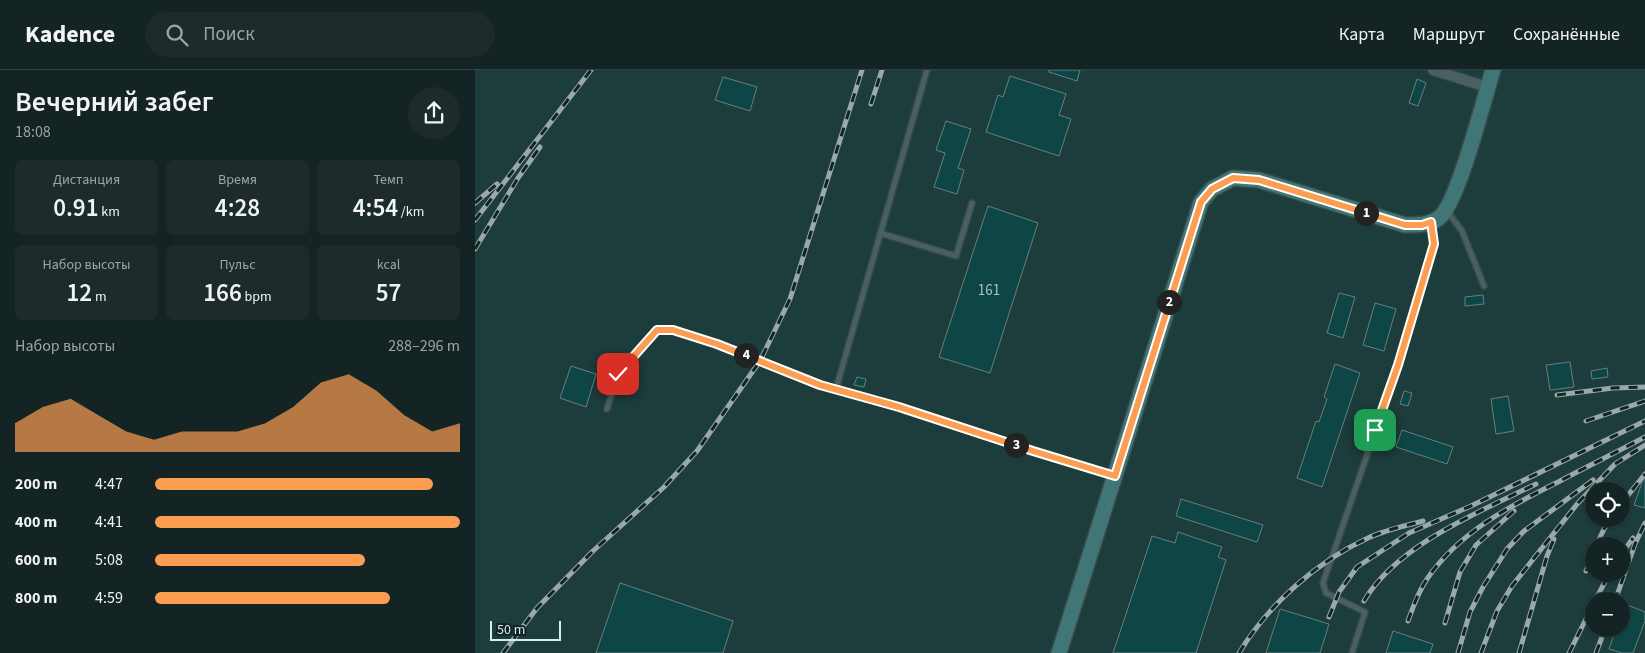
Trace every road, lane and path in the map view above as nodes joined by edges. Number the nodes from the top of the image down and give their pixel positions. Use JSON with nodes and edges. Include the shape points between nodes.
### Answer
{"nodes":[{"id":1,"x":927,"y":70,"type":"edge"},
{"id":2,"x":1433,"y":70,"type":"edge"},
{"id":3,"x":1493,"y":70,"type":"edge"},
{"id":4,"x":1487,"y":87,"type":"junction"},
{"id":5,"x":972,"y":203,"type":"dead end"},
{"id":6,"x":1445,"y":209,"type":"junction"},
{"id":7,"x":1431,"y":222,"type":"junction"},
{"id":8,"x":881,"y":234,"type":"junction"},
{"id":9,"x":1484,"y":286,"type":"dead end"},
{"id":10,"x":836,"y":390,"type":"junction"},
{"id":11,"x":607,"y":408,"type":"dead end"},
{"id":12,"x":1115,"y":476,"type":"junction"},
{"id":13,"x":1059,"y":653,"type":"edge"},
{"id":14,"x":1351,"y":653,"type":"edge"}],
"edges":[{"from":1,"to":8,"type":"lane"},
{"from":2,"to":4,"type":"street"},
{"from":3,"to":4,"type":"street"},
{"from":4,"to":6,"type":"street","via":[[1462,172]]},
{"from":5,"to":8,"type":"lane","via":[[956,256]]},
{"from":6,"to":7,"type":"street","via":[[1440,218]]},
{"from":6,"to":9,"type":"lane","via":[[1462,231]]},
{"from":7,"to":12,"type":"street","via":[[1405,225],[1259,180],[1233,178],[1212,189],[1201,202]]},
{"from":7,"to":14,"type":"lane","via":[[1434,244],[1398,365],[1323,583],[1326,593],[1365,612]]},
{"from":8,"to":10,"type":"lane"},
{"from":10,"to":11,"type":"lane","via":[[717,344],[673,330],[657,330],[618,374]]},
{"from":10,"to":12,"type":"lane"},
{"from":12,"to":13,"type":"street"}]}
